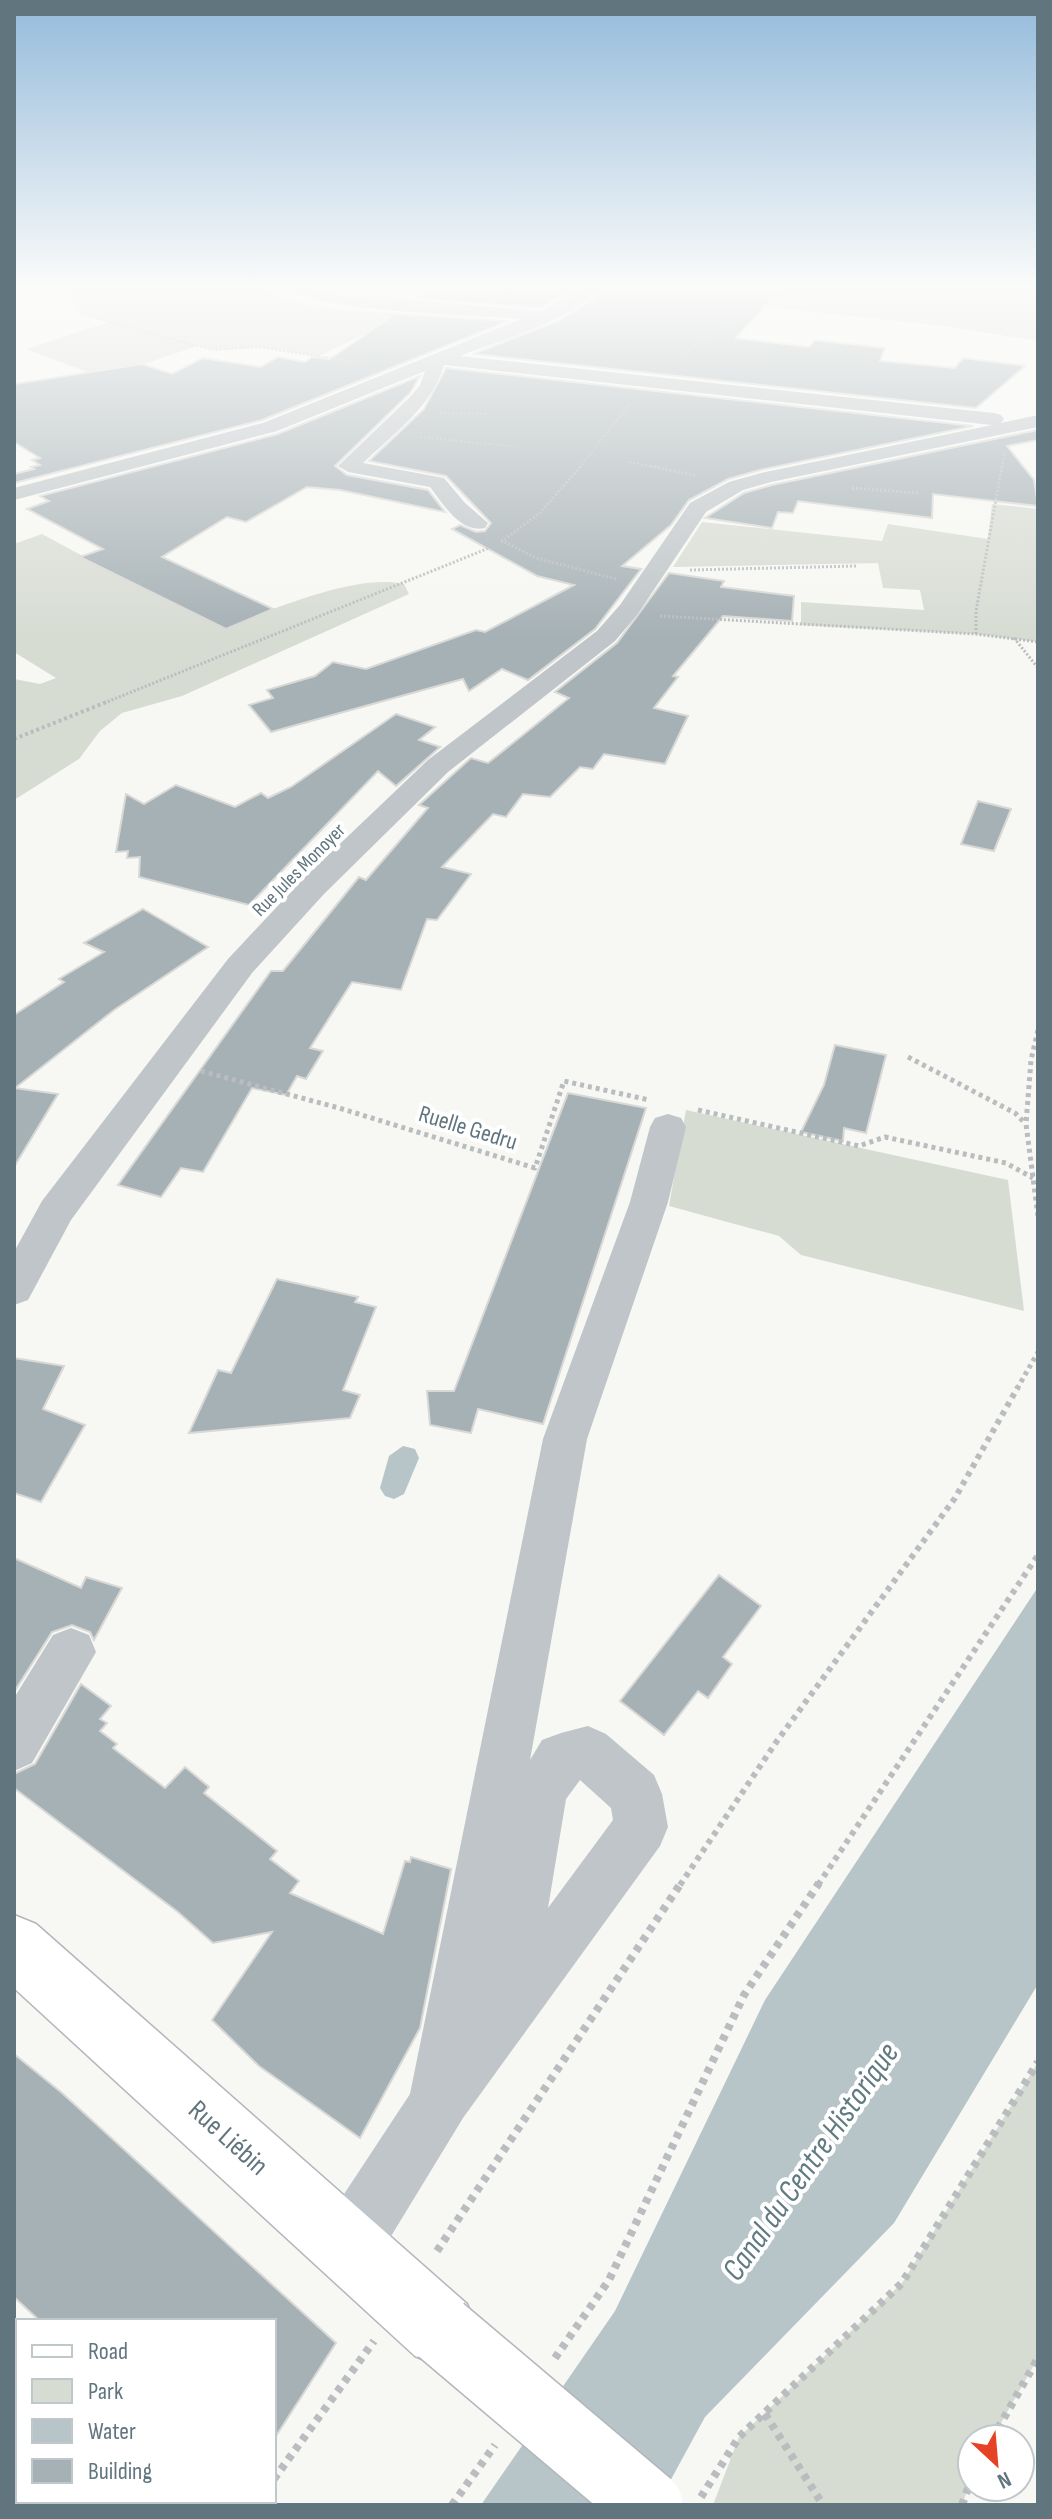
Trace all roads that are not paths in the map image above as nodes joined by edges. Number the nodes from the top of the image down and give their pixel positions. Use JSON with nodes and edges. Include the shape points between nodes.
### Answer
{"nodes":[{"id":1,"x":332,"y":403,"type":"edge"},
{"id":2,"x":416,"y":403,"type":"edge"},
{"id":3,"x":846,"y":403,"type":"edge"},
{"id":4,"x":1020,"y":425,"type":"edge"},
{"id":5,"x":14,"y":494,"type":"edge"},
{"id":6,"x":477,"y":523,"type":"dead end"},
{"id":7,"x":638,"y":595,"type":"junction"},
{"id":8,"x":671,"y":1112,"type":"road end"},
{"id":9,"x":56,"y":1211,"type":"junction"},
{"id":10,"x":14,"y":1289,"type":"edge"},
{"id":11,"x":71,"y":1652,"type":"dead end"},
{"id":12,"x":14,"y":1745,"type":"edge"},
{"id":13,"x":14,"y":1946,"type":"edge"},
{"id":14,"x":515,"y":1998,"type":"dead end"},
{"id":15,"x":438,"y":2106,"type":"junction"},
{"id":16,"x":348,"y":2246,"type":"junction"},
{"id":17,"x":648,"y":2505,"type":"edge"}],
"edges":[{"from":1,"to":5,"type":"street","via":[[270,427]]},
{"from":2,"to":6,"type":"street","via":[[348,466],[437,482]]},
{"from":3,"to":4,"type":"street"},
{"from":4,"to":7,"type":"street","name":"Rue Jules Monoyer","via":[[732,488],[698,508]]},
{"from":7,"to":9,"type":"street","name":"Rue Jules Monoyer","via":[[606,636],[503,713],[397,803],[313,887],[240,966]]},
{"from":7,"to":9,"type":"street","name":"Rue Jules Monoyer","via":[[409,763],[232,936],[113,1092]]},
{"from":8,"to":15,"type":"street","via":[[649,1202],[565,1439]]},
{"from":9,"to":10,"type":"street","name":"Rue Jules Monoyer"},
{"from":11,"to":12,"type":"street"},
{"from":13,"to":16,"type":"main road","name":"Rue Liébin"},
{"from":14,"to":15,"type":"street"},
{"from":15,"to":16,"type":"street"},
{"from":16,"to":17,"type":"main road","name":"Rue Liébin","bridge":true}]}
